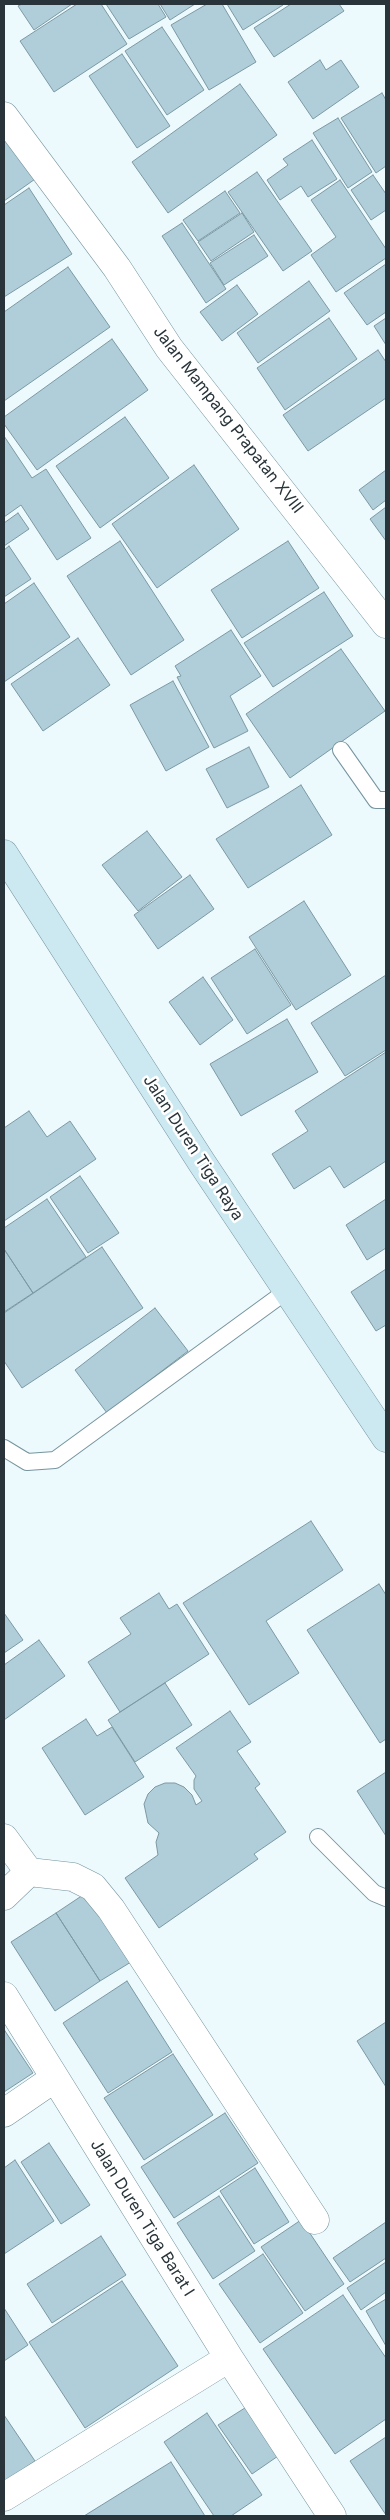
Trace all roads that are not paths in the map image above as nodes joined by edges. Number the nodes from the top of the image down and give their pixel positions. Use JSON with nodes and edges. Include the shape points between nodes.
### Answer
{"nodes":[{"id":1,"x":4,"y":116,"type":"edge"},
{"id":2,"x":386,"y":624,"type":"edge"},
{"id":3,"x":342,"y":750,"type":"dead end"},
{"id":4,"x":386,"y":800,"type":"edge"},
{"id":5,"x":4,"y":854,"type":"edge"},
{"id":6,"x":288,"y":1290,"type":"junction"},
{"id":7,"x":386,"y":1438,"type":"edge"},
{"id":8,"x":4,"y":1448,"type":"edge"},
{"id":9,"x":318,"y":1837,"type":"dead end"},
{"id":10,"x":4,"y":1838,"type":"edge"},
{"id":11,"x":29,"y":1872,"type":"junction"},
{"id":12,"x":4,"y":1896,"type":"edge"},
{"id":13,"x":386,"y":1898,"type":"edge"},
{"id":14,"x":4,"y":1996,"type":"edge"},
{"id":15,"x":55,"y":2078,"type":"junction"},
{"id":16,"x":4,"y":2113,"type":"edge"},
{"id":17,"x":315,"y":2220,"type":"dead end"},
{"id":18,"x":229,"y":2358,"type":"junction"},
{"id":19,"x":4,"y":2497,"type":"edge"},
{"id":20,"x":332,"y":2516,"type":"edge"}],
"edges":[{"from":1,"to":2,"type":"street","name":"Jalan Mampang Prapatan XVIII","via":[[117,268],[169,348]]},
{"from":3,"to":4,"type":"lane","via":[[376,800]]},
{"from":5,"to":6,"type":"main road","name":"Jalan Duren Tiga Raya","via":[[202,1163]]},
{"from":6,"to":7,"type":"main road","name":"Jalan Duren Tiga Raya"},
{"from":6,"to":8,"type":"lane","via":[[55,1460],[27,1462]]},
{"from":9,"to":13,"type":"lane","via":[[374,1893]]},
{"from":10,"to":11,"type":"street"},
{"from":11,"to":12,"type":"street"},
{"from":11,"to":17,"type":"street","via":[[73,1877],[93,1887],[99,1894]]},
{"from":14,"to":15,"type":"street","name":"Jalan Duren Tiga Barat I"},
{"from":15,"to":16,"type":"street"},
{"from":15,"to":18,"type":"street","name":"Jalan Duren Tiga Barat I"},
{"from":18,"to":19,"type":"street"},
{"from":18,"to":20,"type":"street","name":"Jalan Duren Tiga Barat I"}]}
